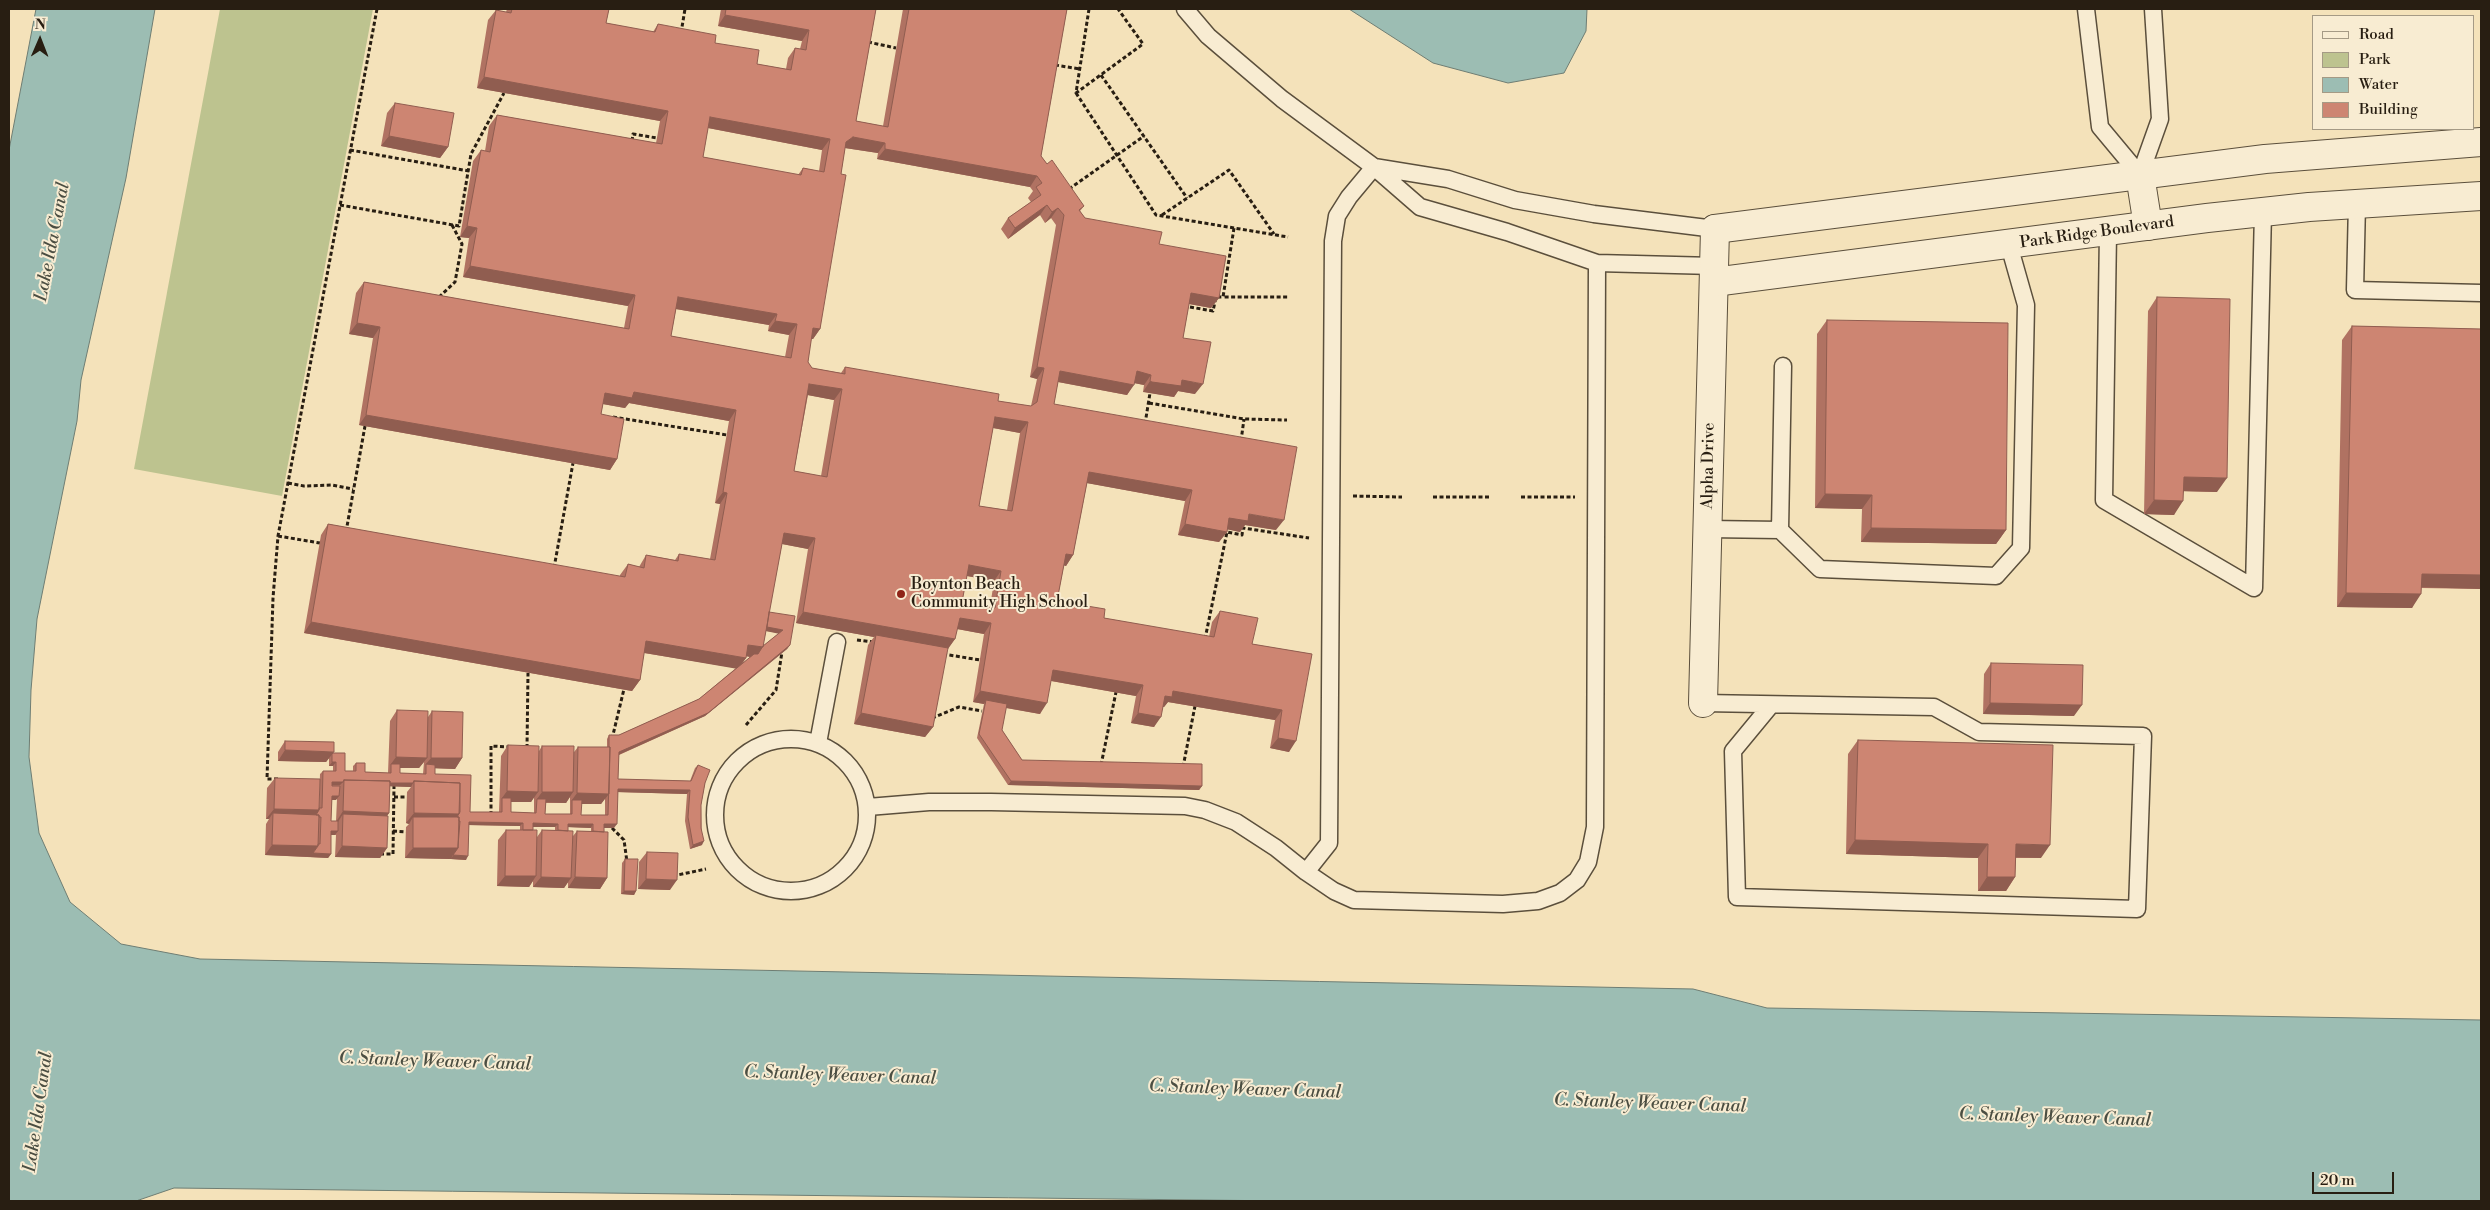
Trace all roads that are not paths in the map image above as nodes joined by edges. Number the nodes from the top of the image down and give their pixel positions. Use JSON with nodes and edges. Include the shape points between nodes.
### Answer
{"nodes":[{"id":1,"x":1185,"y":9,"type":"edge"},
{"id":2,"x":2086,"y":9,"type":"edge"},
{"id":3,"x":2153,"y":9,"type":"edge"},
{"id":4,"x":2481,"y":142,"type":"edge"},
{"id":5,"x":1374,"y":168,"type":"junction"},
{"id":6,"x":2140,"y":175,"type":"junction"},
{"id":7,"x":2481,"y":196,"type":"edge"},
{"id":8,"x":2357,"y":203,"type":"junction"},
{"id":9,"x":2263,"y":212,"type":"junction"},
{"id":10,"x":2148,"y":226,"type":"junction"},
{"id":11,"x":1714,"y":229,"type":"junction"},
{"id":12,"x":2108,"y":232,"type":"junction"},
{"id":13,"x":2010,"y":245,"type":"junction"},
{"id":14,"x":1597,"y":263,"type":"junction"},
{"id":15,"x":1714,"y":274,"type":"junction"},
{"id":16,"x":2481,"y":293,"type":"edge"},
{"id":17,"x":1783,"y":366,"type":"dead end"},
{"id":18,"x":1708,"y":529,"type":"junction"},
{"id":19,"x":1780,"y":530,"type":"junction"},
{"id":20,"x":837,"y":642,"type":"road end"},
{"id":21,"x":1703,"y":703,"type":"joint"},
{"id":22,"x":1771,"y":705,"type":"junction"},
{"id":23,"x":818,"y":744,"type":"junction"},
{"id":24,"x":868,"y":807,"type":"junction"},
{"id":25,"x":1306,"y":872,"type":"junction"}],
"edges":[{"from":1,"to":5,"type":"lane","via":[[1208,36],[1282,99]]},
{"from":2,"to":6,"type":"lane","via":[[2100,127]]},
{"from":3,"to":6,"type":"lane","via":[[2160,119]]},
{"from":4,"to":6,"type":"street","via":[[2265,159]]},
{"from":5,"to":11,"type":"lane","via":[[1448,179],[1515,200]]},
{"from":5,"to":14,"type":"lane","via":[[1420,207]]},
{"from":5,"to":25,"type":"lane","via":[[1337,216],[1333,241],[1329,843]]},
{"from":6,"to":10,"type":"street"},
{"from":6,"to":11,"type":"street"},
{"from":7,"to":8,"type":"street","name":"Park Ridge Boulevard"},
{"from":8,"to":9,"type":"street","name":"Park Ridge Boulevard"},
{"from":8,"to":16,"type":"lane","via":[[2355,290]]},
{"from":9,"to":10,"type":"street","name":"Park Ridge Boulevard"},
{"from":9,"to":12,"type":"lane","via":[[2254,588],[2104,500]]},
{"from":10,"to":12,"type":"street","name":"Park Ridge Boulevard"},
{"from":11,"to":15,"type":"street","name":"Alpha Drive"},
{"from":12,"to":13,"type":"street","name":"Park Ridge Boulevard"},
{"from":13,"to":15,"type":"street","name":"Park Ridge Boulevard"},
{"from":13,"to":19,"type":"lane","via":[[2026,305],[2021,548],[1996,576],[1820,569]]},
{"from":14,"to":15,"type":"lane"},
{"from":14,"to":25,"type":"lane","via":[[1595,827],[1588,862],[1577,880],[1560,893],[1538,901],[1503,904],[1354,900]]},
{"from":15,"to":18,"type":"street","name":"Alpha Drive"},
{"from":17,"to":19,"type":"lane"},
{"from":18,"to":19,"type":"lane"},
{"from":18,"to":21,"type":"street","name":"Alpha Drive"},
{"from":20,"to":23,"type":"lane"},
{"from":21,"to":22,"type":"lane"},
{"from":22,"to":22,"type":"lane","via":[[1934,707],[1979,732],[2143,736],[2137,909],[1736,897],[1733,751]]},
{"from":23,"to":24,"type":"lane","via":[[833,751],[857,775]]},
{"from":23,"to":24,"type":"lane","via":[[801,739],[767,742],[745,755],[727,773],[716,805],[715,822],[719,839],[732,861],[750,879],[765,886],[799,891],[816,887],[845,870],[856,856],[863,841]]},
{"from":24,"to":25,"type":"lane","via":[[929,802],[1185,806],[1236,822]]}]}
